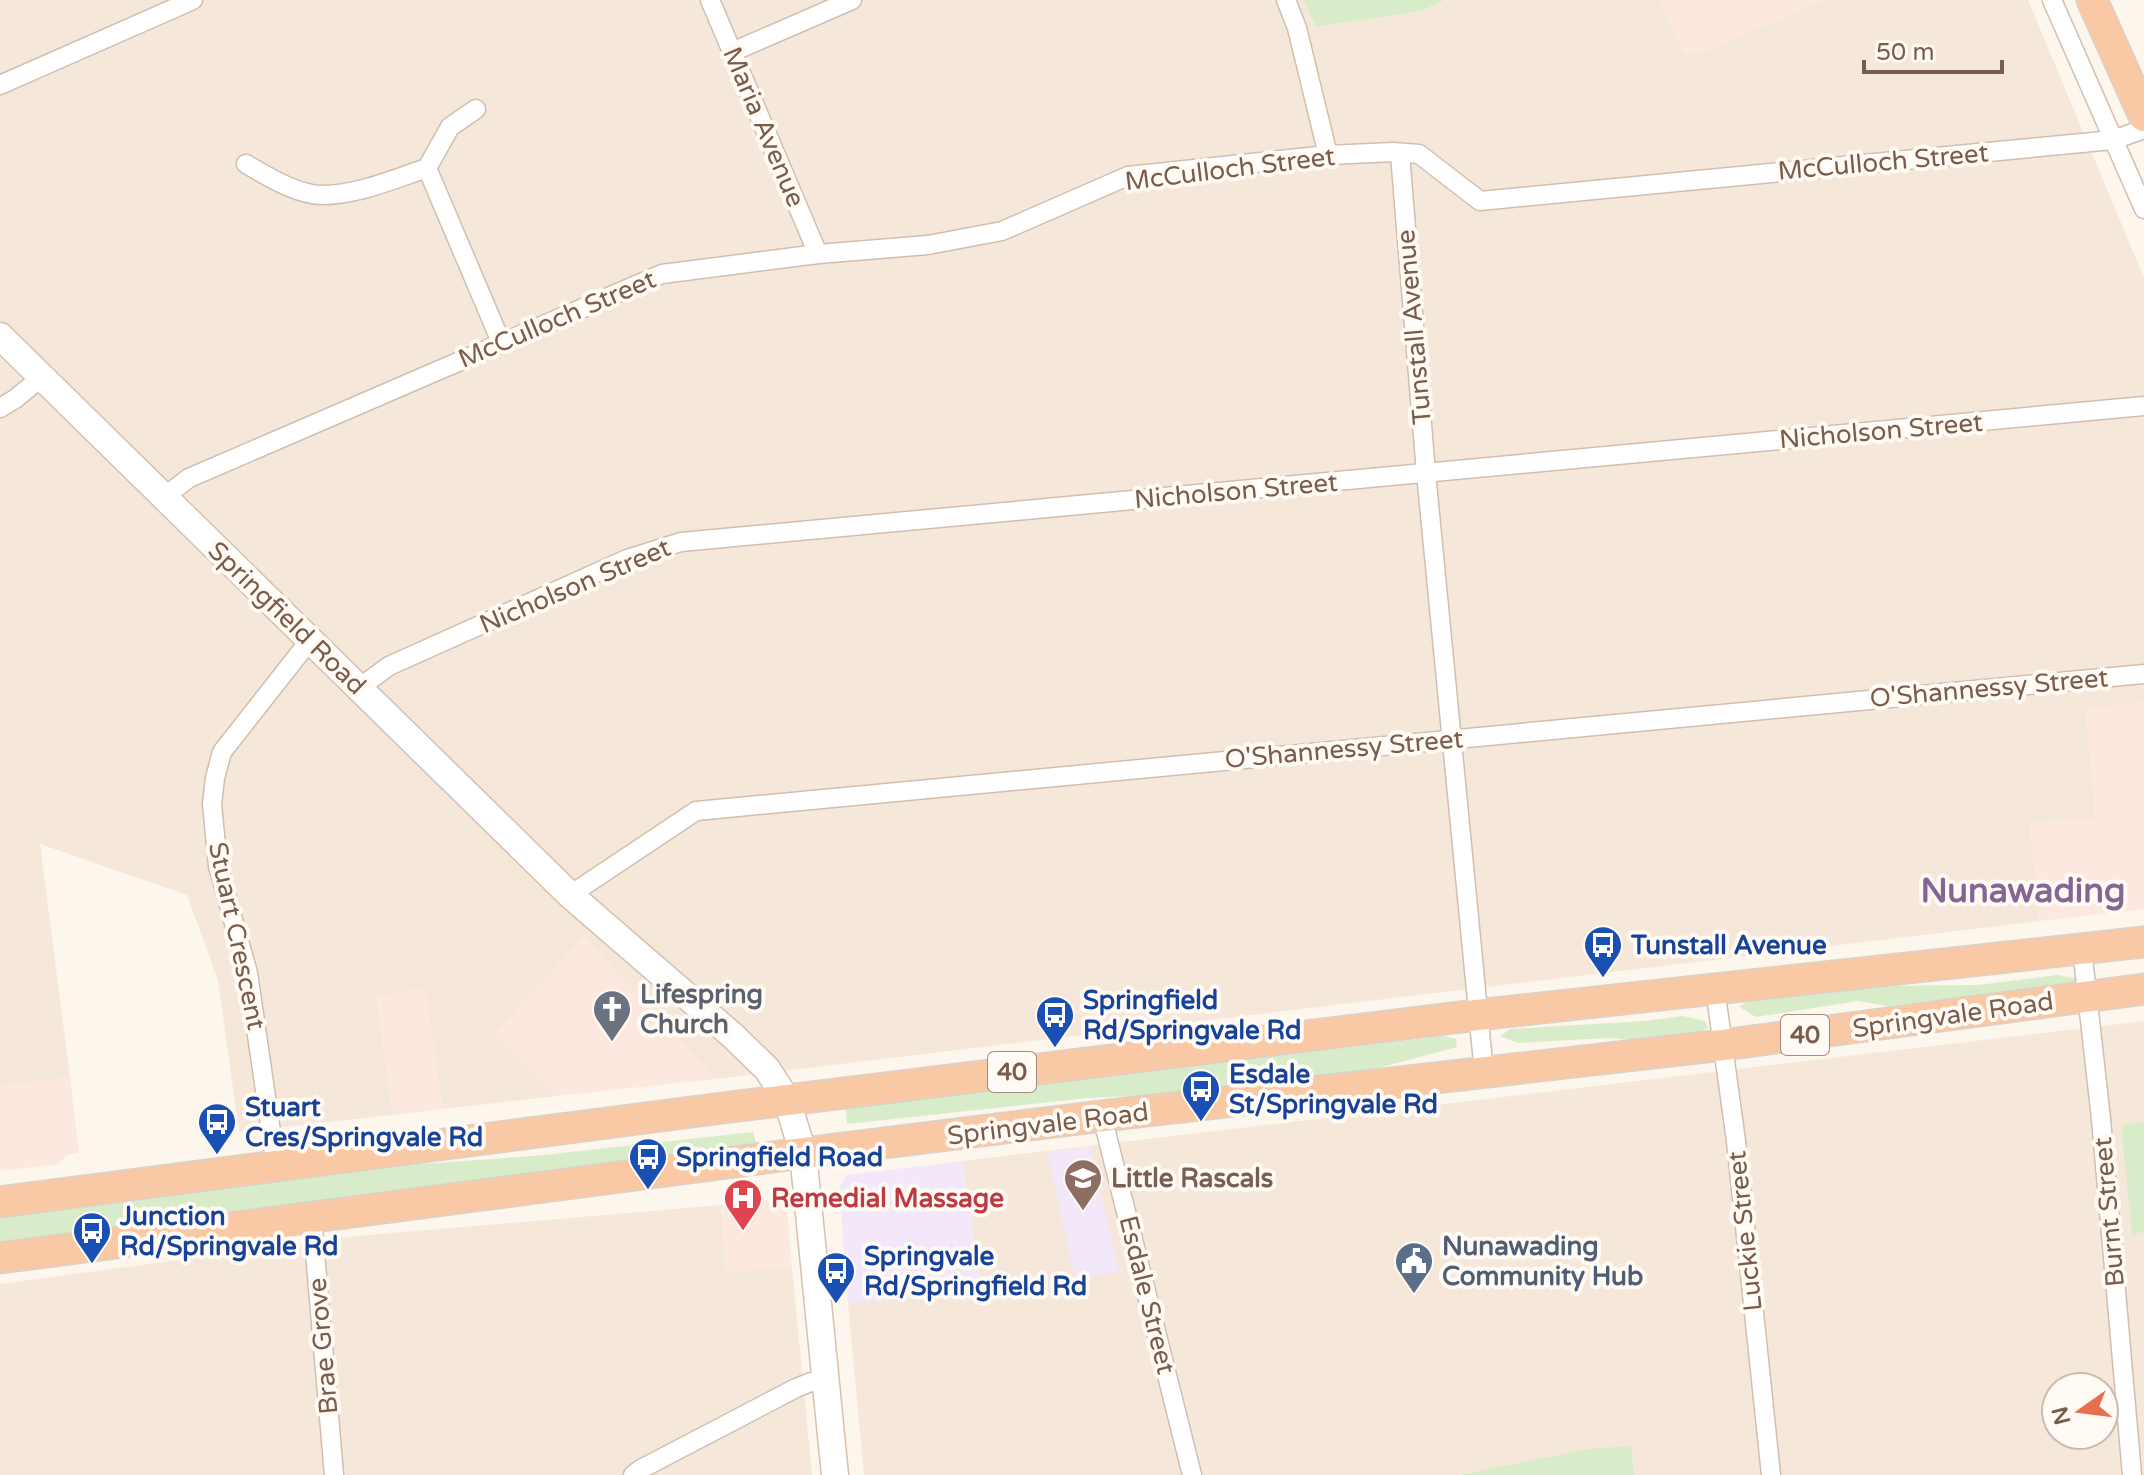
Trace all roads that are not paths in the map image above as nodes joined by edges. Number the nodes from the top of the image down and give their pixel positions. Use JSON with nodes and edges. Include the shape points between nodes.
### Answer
{"nodes":[{"id":1,"x":193,"y":0,"type":"edge"},
{"id":2,"x":710,"y":0,"type":"edge"},
{"id":3,"x":852,"y":0,"type":"edge"},
{"id":4,"x":1286,"y":0,"type":"edge"},
{"id":5,"x":2052,"y":0,"type":"edge"},
{"id":6,"x":2092,"y":0,"type":"edge"},
{"id":7,"x":732,"y":52,"type":"junction"},
{"id":8,"x":0,"y":85,"type":"edge"},
{"id":9,"x":476,"y":109,"type":"dead end"},
{"id":10,"x":2144,"y":116,"type":"edge"},
{"id":11,"x":2144,"y":129,"type":"edge"},
{"id":12,"x":2113,"y":140,"type":"junction"},
{"id":13,"x":1400,"y":154,"type":"junction"},
{"id":14,"x":1328,"y":155,"type":"junction"},
{"id":15,"x":246,"y":164,"type":"dead end"},
{"id":16,"x":427,"y":168,"type":"junction"},
{"id":17,"x":2144,"y":209,"type":"edge"},
{"id":18,"x":818,"y":254,"type":"junction"},
{"id":19,"x":0,"y":336,"type":"edge"},
{"id":20,"x":501,"y":342,"type":"junction"},
{"id":21,"x":42,"y":377,"type":"junction"},
{"id":22,"x":2144,"y":406,"type":"edge"},
{"id":23,"x":0,"y":408,"type":"edge"},
{"id":24,"x":1426,"y":473,"type":"junction"},
{"id":25,"x":164,"y":497,"type":"junction"},
{"id":26,"x":310,"y":640,"type":"junction"},
{"id":27,"x":2144,"y":674,"type":"edge"},
{"id":28,"x":359,"y":688,"type":"junction"},
{"id":29,"x":1451,"y":739,"type":"junction"},
{"id":30,"x":570,"y":895,"type":"junction"},
{"id":31,"x":2144,"y":942,"type":"edge"},
{"id":32,"x":2082,"y":949,"type":"junction"},
{"id":33,"x":1715,"y":988,"type":"junction"},
{"id":34,"x":2144,"y":989,"type":"edge"},
{"id":35,"x":2088,"y":997,"type":"junction"},
{"id":36,"x":1477,"y":1015,"type":"junction"},
{"id":37,"x":1723,"y":1045,"type":"junction"},
{"id":38,"x":1484,"y":1073,"type":"junction"},
{"id":39,"x":787,"y":1100,"type":"junction"},
{"id":40,"x":1102,"y":1116,"type":"junction"},
{"id":41,"x":803,"y":1153,"type":"junction"},
{"id":42,"x":276,"y":1166,"type":"junction"},
{"id":43,"x":0,"y":1202,"type":"edge"},
{"id":44,"x":312,"y":1218,"type":"junction"},
{"id":45,"x":0,"y":1258,"type":"edge"},
{"id":46,"x":827,"y":1381,"type":"junction"},
{"id":47,"x":334,"y":1475,"type":"edge"},
{"id":48,"x":633,"y":1475,"type":"edge"},
{"id":49,"x":835,"y":1475,"type":"edge"},
{"id":50,"x":1192,"y":1475,"type":"edge"},
{"id":51,"x":1771,"y":1475,"type":"edge"},
{"id":52,"x":2132,"y":1475,"type":"edge"}],
"edges":[{"from":1,"to":8,"type":"street"},
{"from":2,"to":7,"type":"street","name":"Maria Avenue"},
{"from":3,"to":7,"type":"street"},
{"from":4,"to":14,"type":"street"},
{"from":5,"to":12,"type":"street"},
{"from":6,"to":10,"type":"highway"},
{"from":7,"to":18,"type":"street","name":"Maria Avenue"},
{"from":9,"to":16,"type":"street","via":[[450,127]]},
{"from":11,"to":12,"type":"street","name":"McCulloch Street"},
{"from":12,"to":13,"type":"street","name":"McCulloch Street","via":[[1480,201],[1419,154]]},
{"from":12,"to":17,"type":"street"},
{"from":13,"to":14,"type":"street","name":"McCulloch Street"},
{"from":13,"to":24,"type":"street","name":"Tunstall Avenue"},
{"from":14,"to":18,"type":"street","name":"McCulloch Street","via":[[1128,176],[1002,231],[928,245]]},
{"from":15,"to":16,"type":"street","via":[[277,182],[320,195],[366,188]]},
{"from":16,"to":20,"type":"street"},
{"from":18,"to":20,"type":"street","name":"McCulloch Street","via":[[662,274]]},
{"from":19,"to":21,"type":"main road","name":"Springfield Road"},
{"from":20,"to":25,"type":"street","name":"McCulloch Street","via":[[189,478]]},
{"from":21,"to":23,"type":"street"},
{"from":21,"to":25,"type":"main road","name":"Springfield Road"},
{"from":22,"to":24,"type":"street","name":"Nicholson Street"},
{"from":24,"to":28,"type":"street","name":"Nicholson Street","via":[[681,542],[627,559],[398,661]]},
{"from":24,"to":29,"type":"street","name":"Tunstall Avenue"},
{"from":25,"to":26,"type":"main road","name":"Springfield Road"},
{"from":26,"to":28,"type":"main road","name":"Springfield Road"},
{"from":26,"to":42,"type":"street","name":"Stuart Crescent","via":[[222,752],[212,804],[218,866],[248,973]]},
{"from":27,"to":29,"type":"street","name":"O'Shannessy Street"},
{"from":28,"to":30,"type":"main road","name":"Springfield Road"},
{"from":29,"to":30,"type":"street","name":"O'Shannessy Street","via":[[696,811]]},
{"from":29,"to":36,"type":"street","name":"Tunstall Avenue"},
{"from":30,"to":39,"type":"main road","name":"Springfield Road","via":[[733,1036],[767,1069]]},
{"from":31,"to":32,"type":"highway","name":"Springvale Road","number":"40"},
{"from":32,"to":33,"type":"highway","name":"Springvale Road","number":"40"},
{"from":32,"to":35,"type":"street","name":"Burnt Street"},
{"from":33,"to":36,"type":"highway","name":"Springvale Road","number":"40"},
{"from":33,"to":37,"type":"street","name":"Luckie Street"},
{"from":34,"to":35,"type":"highway","name":"Springvale Road","number":"40"},
{"from":35,"to":37,"type":"highway","name":"Springvale Road","number":"40"},
{"from":35,"to":52,"type":"street","name":"Burnt Street"},
{"from":36,"to":38,"type":"street","name":"Tunstall Avenue"},
{"from":36,"to":39,"type":"highway","name":"Springvale Road","number":"40"},
{"from":37,"to":38,"type":"highway","name":"Springvale Road","number":"40"},
{"from":37,"to":51,"type":"street","name":"Luckie Street"},
{"from":38,"to":40,"type":"highway","name":"Springvale Road","number":"40"},
{"from":39,"to":41,"type":"main road","name":"Springfield Road"},
{"from":39,"to":42,"type":"highway","name":"Springvale Road","number":"40"},
{"from":40,"to":41,"type":"highway","name":"Springvale Road","number":"40"},
{"from":40,"to":50,"type":"street","name":"Esdale Street"},
{"from":41,"to":44,"type":"highway","name":"Springvale Road","number":"40"},
{"from":41,"to":46,"type":"main road","name":"Springfield Road"},
{"from":42,"to":43,"type":"highway","name":"Springvale Road","number":"40"},
{"from":44,"to":45,"type":"highway","name":"Springvale Road","number":"40"},
{"from":44,"to":47,"type":"street","name":"Brae Grove"},
{"from":46,"to":48,"type":"street","via":[[796,1388]]},
{"from":46,"to":49,"type":"main road","name":"Springfield Road"}]}
